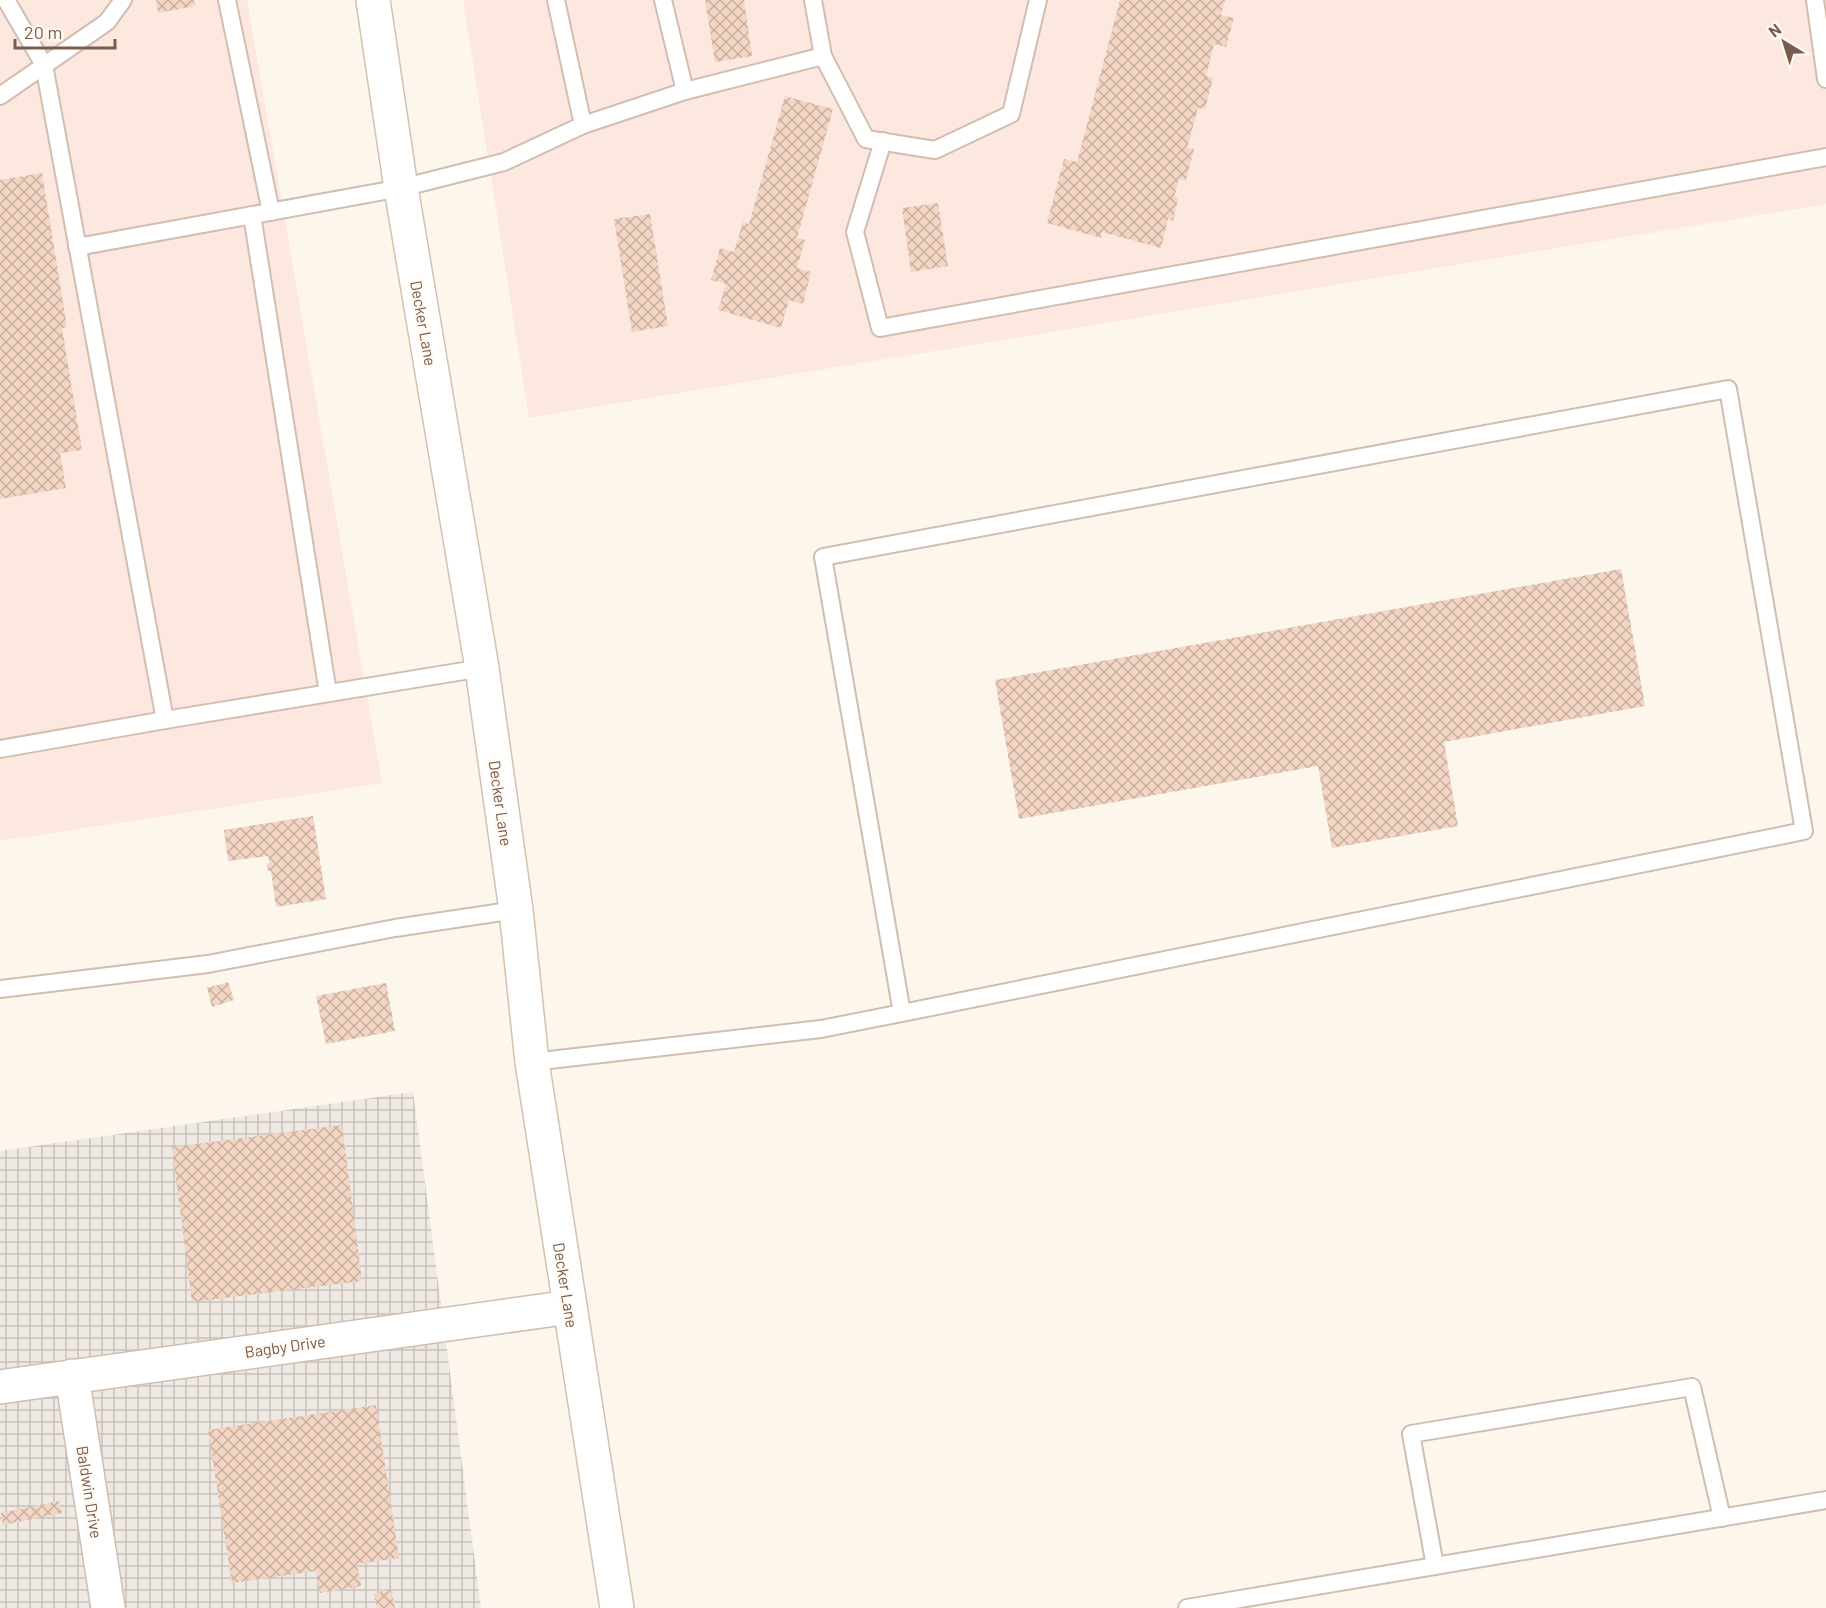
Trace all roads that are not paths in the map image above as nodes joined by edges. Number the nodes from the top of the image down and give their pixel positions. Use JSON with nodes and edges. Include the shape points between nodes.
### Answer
{"nodes":[{"id":1,"x":6,"y":0,"type":"edge"},
{"id":2,"x":123,"y":0,"type":"edge"},
{"id":3,"x":227,"y":0,"type":"edge"},
{"id":4,"x":373,"y":0,"type":"edge"},
{"id":5,"x":556,"y":0,"type":"edge"},
{"id":6,"x":663,"y":0,"type":"edge"},
{"id":7,"x":813,"y":0,"type":"edge"},
{"id":8,"x":1038,"y":0,"type":"edge"},
{"id":9,"x":1815,"y":0,"type":"edge"},
{"id":10,"x":823,"y":56,"type":"junction"},
{"id":11,"x":44,"y":65,"type":"junction"},
{"id":12,"x":1826,"y":79,"type":"edge"},
{"id":13,"x":685,"y":91,"type":"junction"},
{"id":14,"x":0,"y":96,"type":"edge"},
{"id":15,"x":583,"y":125,"type":"junction"},
{"id":16,"x":883,"y":141,"type":"junction"},
{"id":17,"x":1826,"y":157,"type":"edge"},
{"id":18,"x":401,"y":188,"type":"junction"},
{"id":19,"x":271,"y":212,"type":"junction"},
{"id":20,"x":252,"y":215,"type":"junction"},
{"id":21,"x":77,"y":247,"type":"junction"},
{"id":22,"x":482,"y":668,"type":"junction"},
{"id":23,"x":328,"y":693,"type":"junction"},
{"id":24,"x":165,"y":720,"type":"junction"},
{"id":25,"x":0,"y":749,"type":"edge"},
{"id":26,"x":516,"y":910,"type":"junction"},
{"id":27,"x":0,"y":989,"type":"edge"},
{"id":28,"x":902,"y":1013,"type":"junction"},
{"id":29,"x":532,"y":1062,"type":"junction"},
{"id":30,"x":570,"y":1307,"type":"junction"},
{"id":31,"x":72,"y":1376,"type":"junction"},
{"id":32,"x":0,"y":1387,"type":"edge"},
{"id":33,"x":1826,"y":1500,"type":"edge"},
{"id":34,"x":1722,"y":1518,"type":"junction"},
{"id":35,"x":1435,"y":1566,"type":"junction"},
{"id":36,"x":108,"y":1608,"type":"edge"},
{"id":37,"x":617,"y":1608,"type":"edge"},
{"id":38,"x":1187,"y":1608,"type":"edge"}],
"edges":[{"from":1,"to":11,"type":"lane"},
{"from":2,"to":11,"type":"lane","via":[[107,22]]},
{"from":3,"to":19,"type":"lane"},
{"from":4,"to":18,"type":"main road","name":"Decker Lane"},
{"from":5,"to":15,"type":"lane"},
{"from":6,"to":13,"type":"lane"},
{"from":7,"to":10,"type":"lane"},
{"from":8,"to":16,"type":"lane","via":[[1011,114],[935,150]]},
{"from":9,"to":12,"type":"lane"},
{"from":10,"to":13,"type":"lane"},
{"from":10,"to":16,"type":"lane","via":[[866,139]]},
{"from":11,"to":14,"type":"lane"},
{"from":11,"to":21,"type":"lane"},
{"from":13,"to":15,"type":"lane"},
{"from":15,"to":18,"type":"lane","via":[[504,162]]},
{"from":16,"to":17,"type":"lane","via":[[855,232],[880,328]]},
{"from":18,"to":19,"type":"lane"},
{"from":18,"to":22,"type":"main road","name":"Decker Lane"},
{"from":19,"to":20,"type":"lane"},
{"from":20,"to":21,"type":"lane"},
{"from":20,"to":23,"type":"lane"},
{"from":21,"to":24,"type":"lane"},
{"from":22,"to":23,"type":"lane"},
{"from":22,"to":26,"type":"main road","name":"Decker Lane"},
{"from":23,"to":24,"type":"lane"},
{"from":24,"to":25,"type":"lane"},
{"from":26,"to":27,"type":"lane","via":[[395,928],[208,964]]},
{"from":26,"to":29,"type":"main road","name":"Decker Lane"},
{"from":28,"to":28,"type":"lane","via":[[1804,831],[1728,389],[823,557]]},
{"from":28,"to":29,"type":"lane","via":[[821,1029]]},
{"from":29,"to":30,"type":"main road","name":"Decker Lane"},
{"from":30,"to":31,"type":"main road","name":"Bagby Drive"},
{"from":30,"to":37,"type":"main road","name":"Decker Lane"},
{"from":31,"to":32,"type":"main road","name":"Bagby Drive"},
{"from":31,"to":36,"type":"main road","name":"Baldwin Drive"},
{"from":33,"to":34,"type":"lane"},
{"from":34,"to":35,"type":"lane"},
{"from":34,"to":35,"type":"lane","via":[[1692,1387],[1434,1430],[1411,1434]]},
{"from":35,"to":38,"type":"lane"}]}
